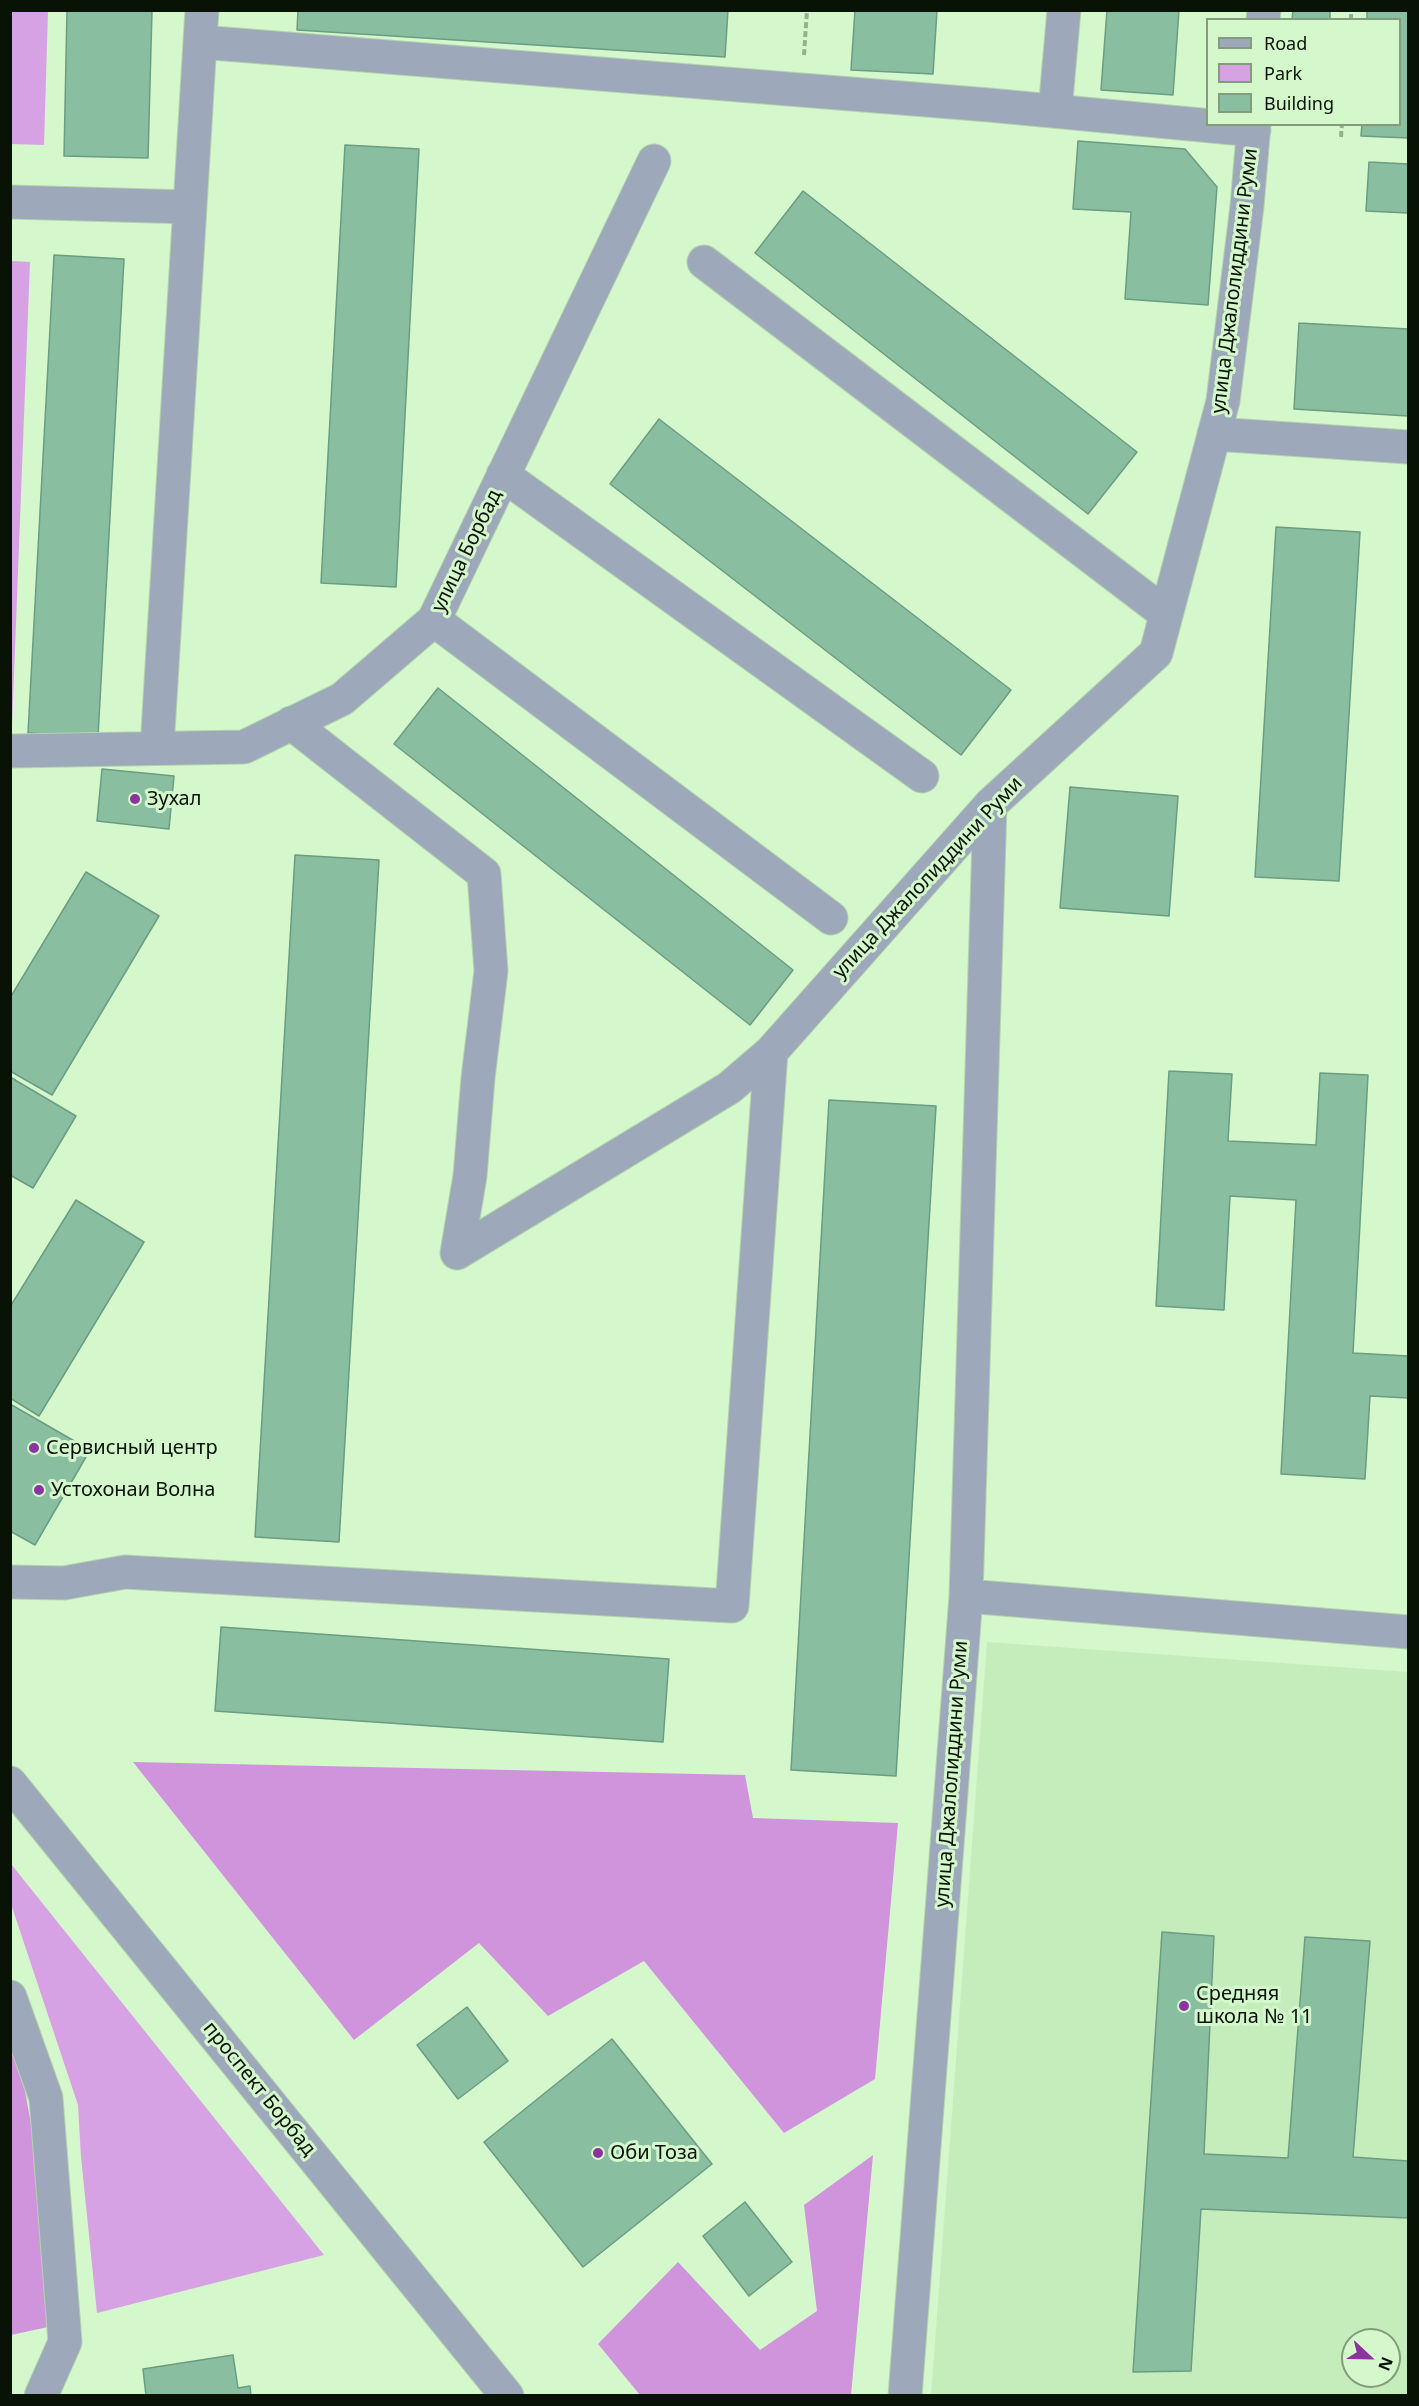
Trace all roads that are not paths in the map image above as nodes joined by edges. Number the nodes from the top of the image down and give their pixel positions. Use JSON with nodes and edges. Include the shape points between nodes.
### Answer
{"nodes":[{"id":1,"x":202,"y":10,"type":"edge"},
{"id":2,"x":1064,"y":10,"type":"edge"},
{"id":3,"x":200,"y":42,"type":"junction"},
{"id":4,"x":1055,"y":111,"type":"junction"},
{"id":5,"x":1206,"y":123,"type":"edge"},
{"id":6,"x":1254,"y":127,"type":"edge"},
{"id":7,"x":654,"y":161,"type":"dead end"},
{"id":8,"x":10,"y":202,"type":"edge"},
{"id":9,"x":189,"y":207,"type":"junction"},
{"id":10,"x":704,"y":262,"type":"dead end"},
{"id":11,"x":1214,"y":434,"type":"junction"},
{"id":12,"x":1408,"y":447,"type":"edge"},
{"id":13,"x":503,"y":475,"type":"junction"},
{"id":14,"x":1166,"y":614,"type":"junction"},
{"id":15,"x":434,"y":620,"type":"junction"},
{"id":16,"x":291,"y":723,"type":"junction"},
{"id":17,"x":157,"y":748,"type":"junction"},
{"id":18,"x":10,"y":751,"type":"edge"},
{"id":19,"x":922,"y":776,"type":"dead end"},
{"id":20,"x":990,"y":805,"type":"junction"},
{"id":21,"x":831,"y":918,"type":"dead end"},
{"id":22,"x":771,"y":1052,"type":"junction"},
{"id":23,"x":10,"y":1582,"type":"edge"},
{"id":24,"x":966,"y":1596,"type":"junction"},
{"id":25,"x":1408,"y":1632,"type":"edge"},
{"id":26,"x":10,"y":1783,"type":"edge"},
{"id":27,"x":10,"y":1998,"type":"edge"},
{"id":28,"x":42,"y":2396,"type":"edge"},
{"id":29,"x":507,"y":2396,"type":"edge"},
{"id":30,"x":905,"y":2396,"type":"edge"}],
"edges":[{"from":1,"to":3,"type":"street"},
{"from":2,"to":4,"type":"street"},
{"from":3,"to":4,"type":"street"},
{"from":3,"to":9,"type":"street"},
{"from":4,"to":5,"type":"street"},
{"from":6,"to":11,"type":"street","name":"улица Джалолиддини Руми","via":[[1223,401]]},
{"from":7,"to":13,"type":"street","name":"улица Борбад"},
{"from":8,"to":9,"type":"street"},
{"from":9,"to":17,"type":"street"},
{"from":10,"to":14,"type":"street"},
{"from":11,"to":12,"type":"street"},
{"from":11,"to":14,"type":"street","name":"улица Джалолиддини Руми"},
{"from":13,"to":15,"type":"street","name":"улица Борбад"},
{"from":13,"to":19,"type":"street"},
{"from":14,"to":20,"type":"street","name":"улица Джалолиддини Руми","via":[[1156,653]]},
{"from":15,"to":16,"type":"street","name":"улица Борбад","via":[[342,699]]},
{"from":15,"to":21,"type":"street"},
{"from":16,"to":17,"type":"street","name":"улица Борбад","via":[[244,747]]},
{"from":16,"to":22,"type":"street","name":"улица Джалолиддини Руми","via":[[484,874],[491,971],[477,1077],[470,1176],[456,1253],[729,1088]]},
{"from":17,"to":18,"type":"street","name":"улица Борбад"},
{"from":20,"to":22,"type":"street","name":"улица Джалолиддини Руми"},
{"from":20,"to":24,"type":"street","name":"улица Джалолиддини Руми"},
{"from":22,"to":23,"type":"street","via":[[732,1606],[125,1572],[64,1583]]},
{"from":24,"to":25,"type":"street"},
{"from":24,"to":30,"type":"street","name":"улица Джалолиддини Руми"},
{"from":26,"to":29,"type":"street","name":"проспект Борбад"},
{"from":27,"to":28,"type":"street","via":[[46,2098],[65,2342]]}]}
